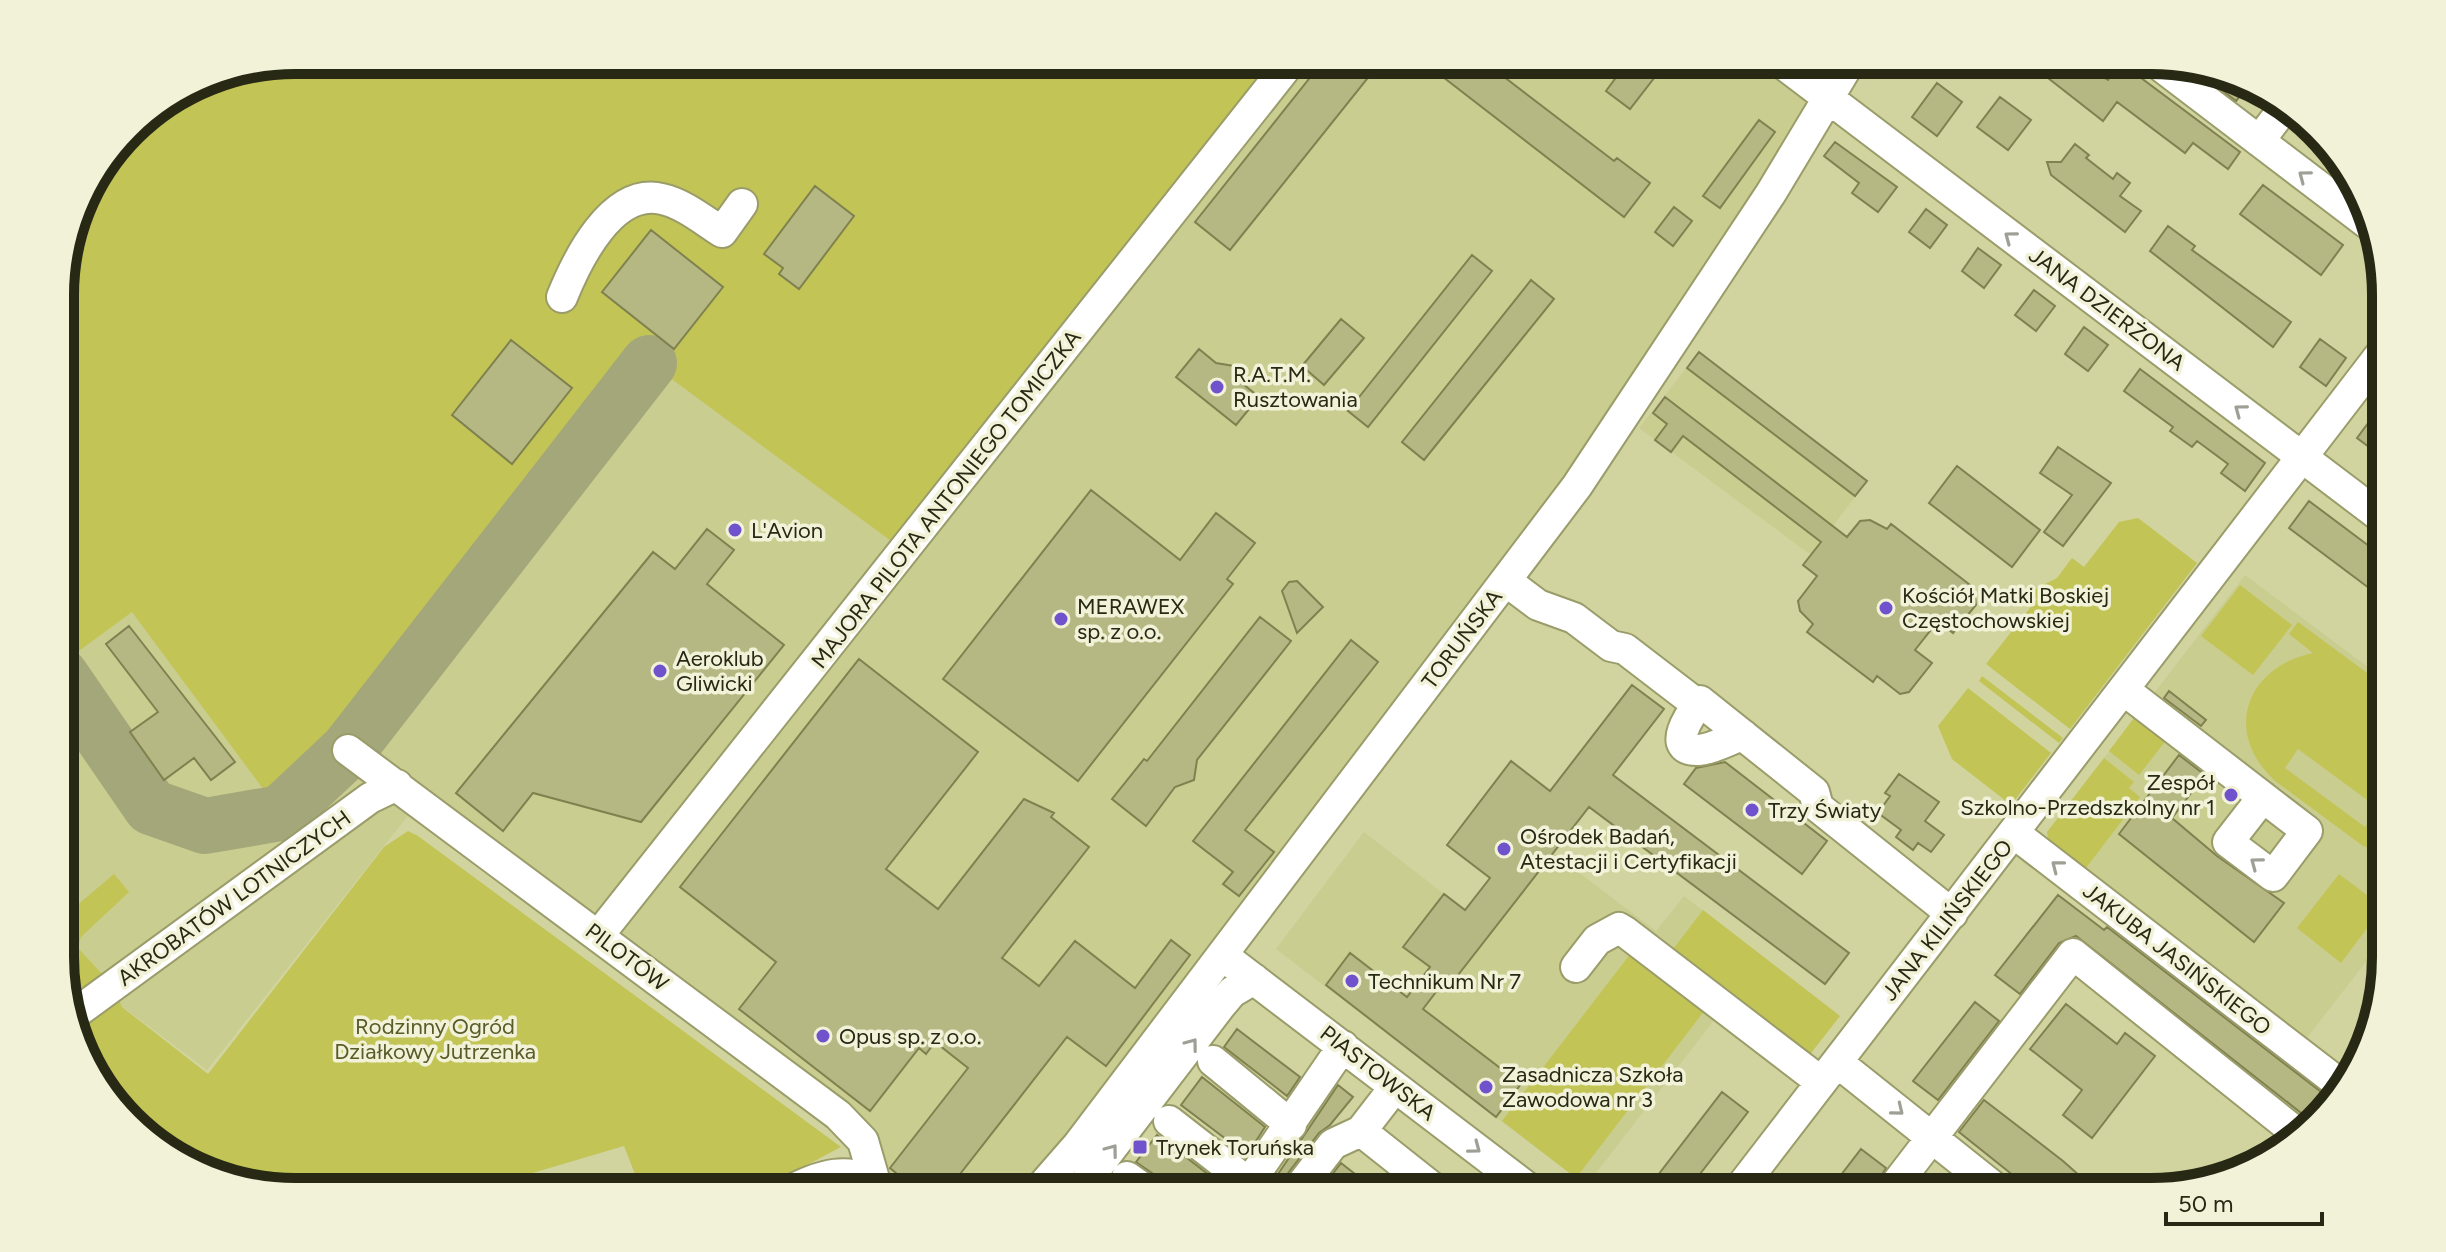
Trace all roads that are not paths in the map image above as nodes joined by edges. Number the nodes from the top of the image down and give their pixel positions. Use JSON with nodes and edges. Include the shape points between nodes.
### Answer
{"nodes":[{"id":1,"x":1281,"y":74,"type":"edge"},
{"id":2,"x":1796,"y":74,"type":"edge"},
{"id":3,"x":1843,"y":74,"type":"edge"},
{"id":4,"x":2173,"y":76,"type":"edge"},
{"id":5,"x":1829,"y":99,"type":"junction"},
{"id":6,"x":2279,"y":115,"type":"edge"},
{"id":7,"x":2259,"y":141,"type":"junction"},
{"id":8,"x":742,"y":204,"type":"dead end"},
{"id":9,"x":2352,"y":206,"type":"edge"},
{"id":10,"x":562,"y":297,"type":"dead end"},
{"id":11,"x":2372,"y":366,"type":"edge"},
{"id":12,"x":2302,"y":457,"type":"junction"},
{"id":13,"x":2372,"y":510,"type":"edge"},
{"id":14,"x":1506,"y":581,"type":"junction"},
{"id":15,"x":2124,"y":690,"type":"junction"},
{"id":16,"x":1698,"y":705,"type":"junction"},
{"id":17,"x":1743,"y":735,"type":"junction"},
{"id":18,"x":348,"y":750,"type":"dead end"},
{"id":19,"x":397,"y":785,"type":"junction"},
{"id":20,"x":2263,"y":797,"type":"dead end"},
{"id":21,"x":2014,"y":833,"type":"junction"},
{"id":22,"x":1952,"y":914,"type":"junction"},
{"id":23,"x":598,"y":936,"type":"junction"},
{"id":24,"x":1222,"y":955,"type":"junction"},
{"id":25,"x":1576,"y":967,"type":"dead end"},
{"id":26,"x":1254,"y":979,"type":"junction"},
{"id":27,"x":81,"y":1009,"type":"edge"},
{"id":28,"x":1343,"y":1046,"type":"junction"},
{"id":29,"x":1213,"y":1061,"type":"dead end"},
{"id":30,"x":1829,"y":1072,"type":"junction"},
{"id":31,"x":2335,"y":1080,"type":"edge"},
{"id":32,"x":1395,"y":1087,"type":"junction"},
{"id":33,"x":1169,"y":1121,"type":"dead end"},
{"id":34,"x":1291,"y":1125,"type":"junction"},
{"id":35,"x":2291,"y":1128,"type":"edge"},
{"id":36,"x":1361,"y":1131,"type":"junction"},
{"id":37,"x":1931,"y":1137,"type":"junction"},
{"id":38,"x":816,"y":1178,"type":"edge"},
{"id":39,"x":858,"y":1178,"type":"edge"},
{"id":40,"x":876,"y":1178,"type":"edge"},
{"id":41,"x":1049,"y":1178,"type":"edge"},
{"id":42,"x":1089,"y":1178,"type":"edge"},
{"id":43,"x":1235,"y":1178,"type":"edge"},
{"id":44,"x":1254,"y":1178,"type":"edge"},
{"id":45,"x":1307,"y":1178,"type":"edge"},
{"id":46,"x":1420,"y":1178,"type":"edge"},
{"id":47,"x":1515,"y":1178,"type":"edge"},
{"id":48,"x":1748,"y":1178,"type":"edge"},
{"id":49,"x":1900,"y":1178,"type":"edge"},
{"id":50,"x":1982,"y":1178,"type":"edge"}],
"edges":[{"from":1,"to":23,"type":"street","name":"MAJORA PILOTA ANTONIEGO TOMICZKA"},
{"from":2,"to":5,"type":"street","name":"JANA DZIERŻONA"},
{"from":3,"to":5,"type":"street","name":"TORUŃSKA"},
{"from":4,"to":7,"type":"street"},
{"from":12,"to":5,"type":"street","name":"JANA DZIERŻONA","one_way":true},
{"from":5,"to":14,"type":"street","name":"TORUŃSKA","via":[[1622,421]]},
{"from":6,"to":7,"type":"street"},
{"from":9,"to":7,"type":"street","one_way":true},
{"from":8,"to":10,"type":"street","via":[[722,232],[660,198],[616,210],[574,266]]},
{"from":11,"to":12,"type":"street","name":"JANA KILIŃSKIEGO"},
{"from":12,"to":13,"type":"street","name":"JANA DZIERŻONA"},
{"from":12,"to":15,"type":"street","name":"JANA KILIŃSKIEGO"},
{"from":14,"to":16,"type":"street","via":[[1538,605],[1574,618],[1611,646],[1625,649]]},
{"from":14,"to":24,"type":"street","name":"TORUŃSKA"},
{"from":15,"to":20,"type":"street"},
{"from":15,"to":21,"type":"street","name":"JANA KILIŃSKIEGO"},
{"from":16,"to":17,"type":"street","via":[[1700,701]]},
{"from":16,"to":17,"type":"street","via":[[1681,726],[1688,747],[1698,750]]},
{"from":17,"to":22,"type":"street","via":[[1814,792],[1818,807]]},
{"from":18,"to":19,"type":"street","name":"PILOTÓW"},
{"from":19,"to":23,"type":"street","name":"PILOTÓW"},
{"from":19,"to":27,"type":"street","name":"AKROBATÓW LOTNICZYCH","via":[[370,798]]},
{"from":21,"to":22,"type":"street","name":"JANA KILIŃSKIEGO"},
{"from":31,"to":21,"type":"street","name":"JAKUBA JASIŃSKIEGO","one_way":true},
{"from":22,"to":30,"type":"street","name":"JANA KILIŃSKIEGO"},
{"from":23,"to":40,"type":"street","name":"PILOTÓW","via":[[847,1123],[868,1151]]},
{"from":24,"to":26,"type":"street","name":"PIASTOWSKA"},
{"from":24,"to":41,"type":"street","name":"TORUŃSKA"},
{"from":25,"to":30,"type":"street","via":[[1597,940],[1619,928]]},
{"from":26,"to":28,"type":"street","name":"PIASTOWSKA"},
{"from":42,"to":26,"type":"street","one_way":true,"via":[[1221,1005]]},
{"from":28,"to":32,"type":"street","name":"PIASTOWSKA"},
{"from":28,"to":34,"type":"street"},
{"from":29,"to":34,"type":"street"},
{"from":30,"to":37,"type":"street","one_way":true},
{"from":30,"to":48,"type":"street","name":"JANA KILIŃSKIEGO"},
{"from":32,"to":36,"type":"street"},
{"from":32,"to":47,"type":"street","name":"PIASTOWSKA","one_way":true},
{"from":33,"to":43,"type":"street"},
{"from":34,"to":44,"type":"street"},
{"from":35,"to":37,"type":"street","via":[[2073,954]]},
{"from":36,"to":45,"type":"street","via":[[1333,1144]]},
{"from":36,"to":46,"type":"street"},
{"from":37,"to":49,"type":"street"},
{"from":37,"to":50,"type":"street"},
{"from":38,"to":39,"type":"street","via":[[838,1173]]}]}
